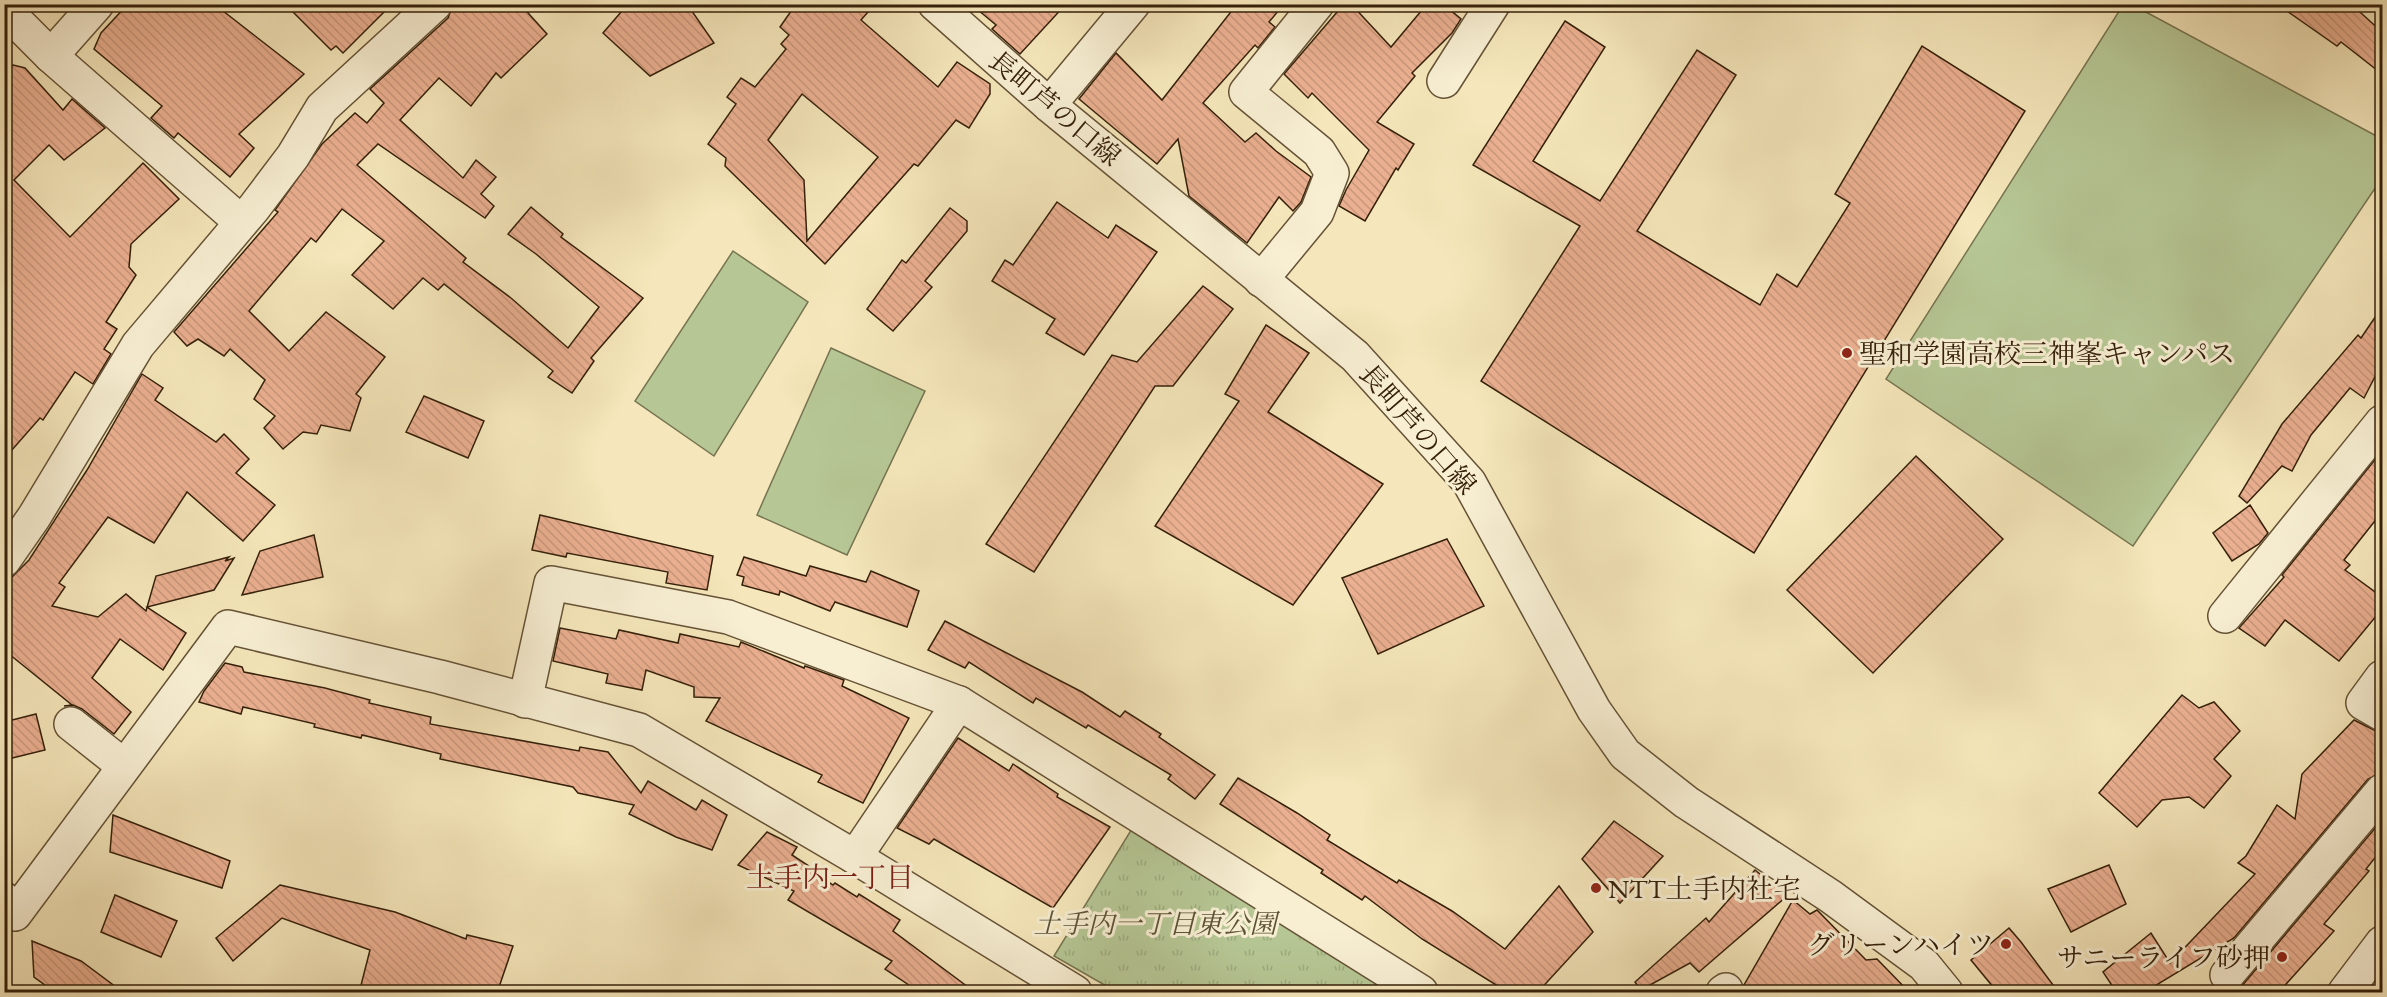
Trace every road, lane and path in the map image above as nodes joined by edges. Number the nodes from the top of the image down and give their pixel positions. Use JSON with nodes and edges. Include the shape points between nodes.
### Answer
{"nodes":[{"id":1,"x":97,"y":4,"type":"edge"},
{"id":2,"x":435,"y":4,"type":"edge"},
{"id":3,"x":935,"y":4,"type":"edge"},
{"id":4,"x":1133,"y":4,"type":"edge"},
{"id":5,"x":1317,"y":4,"type":"edge"},
{"id":6,"x":1493,"y":4,"type":"edge"},
{"id":7,"x":4,"y":9,"type":"edge"},
{"id":8,"x":51,"y":56,"type":"junction"},
{"id":9,"x":1444,"y":81,"type":"dead end"},
{"id":10,"x":1049,"y":105,"type":"junction"},
{"id":11,"x":241,"y":222,"type":"junction"},
{"id":12,"x":1261,"y":280,"type":"junction"},
{"id":13,"x":2382,"y":422,"type":"edge"},
{"id":14,"x":4,"y":560,"type":"edge"},
{"id":15,"x":2225,"y":616,"type":"dead end"},
{"id":16,"x":2382,"y":677,"type":"edge"},
{"id":17,"x":525,"y":701,"type":"junction"},
{"id":18,"x":959,"y":703,"type":"junction"},
{"id":19,"x":2382,"y":714,"type":"edge"},
{"id":20,"x":71,"y":724,"type":"dead end"},
{"id":21,"x":124,"y":766,"type":"junction"},
{"id":22,"x":2382,"y":790,"type":"edge"},
{"id":23,"x":855,"y":857,"type":"junction"},
{"id":24,"x":4,"y":898,"type":"edge"},
{"id":25,"x":2382,"y":943,"type":"edge"},
{"id":26,"x":2227,"y":975,"type":"dead end"},
{"id":27,"x":1075,"y":993,"type":"edge"},
{"id":28,"x":1421,"y":993,"type":"edge"},
{"id":29,"x":1946,"y":993,"type":"edge"},
{"id":30,"x":2345,"y":993,"type":"edge"}],
"edges":[{"from":1,"to":8,"type":"street"},
{"from":2,"to":11,"type":"street","via":[[322,108],[293,156]]},
{"from":3,"to":10,"type":"street","name":"長町芦の口線"},
{"from":4,"to":10,"type":"street"},
{"from":5,"to":12,"type":"street","via":[[1246,92],[1319,152],[1332,173],[1317,212]]},
{"from":6,"to":9,"type":"street"},
{"from":7,"to":8,"type":"street"},
{"from":8,"to":11,"type":"street"},
{"from":10,"to":12,"type":"street","name":"長町芦の口線"},
{"from":11,"to":14,"type":"street","via":[[138,345]]},
{"from":12,"to":29,"type":"street","name":"長町芦の口線","via":[[1355,356],[1469,482],[1594,710],[1625,754],[1686,802],[1830,896],[1924,965]]},
{"from":13,"to":15,"type":"street"},
{"from":16,"to":19,"type":"street","via":[[2363,703]]},
{"from":17,"to":18,"type":"street","via":[[551,583],[728,617]]},
{"from":17,"to":21,"type":"street","via":[[228,627]]},
{"from":17,"to":23,"type":"street","via":[[639,730]]},
{"from":18,"to":23,"type":"street"},
{"from":18,"to":28,"type":"street"},
{"from":20,"to":21,"type":"street"},
{"from":21,"to":24,"type":"street","via":[[15,914]]},
{"from":22,"to":26,"type":"street"},
{"from":23,"to":27,"type":"street"},
{"from":25,"to":30,"type":"street"}]}
